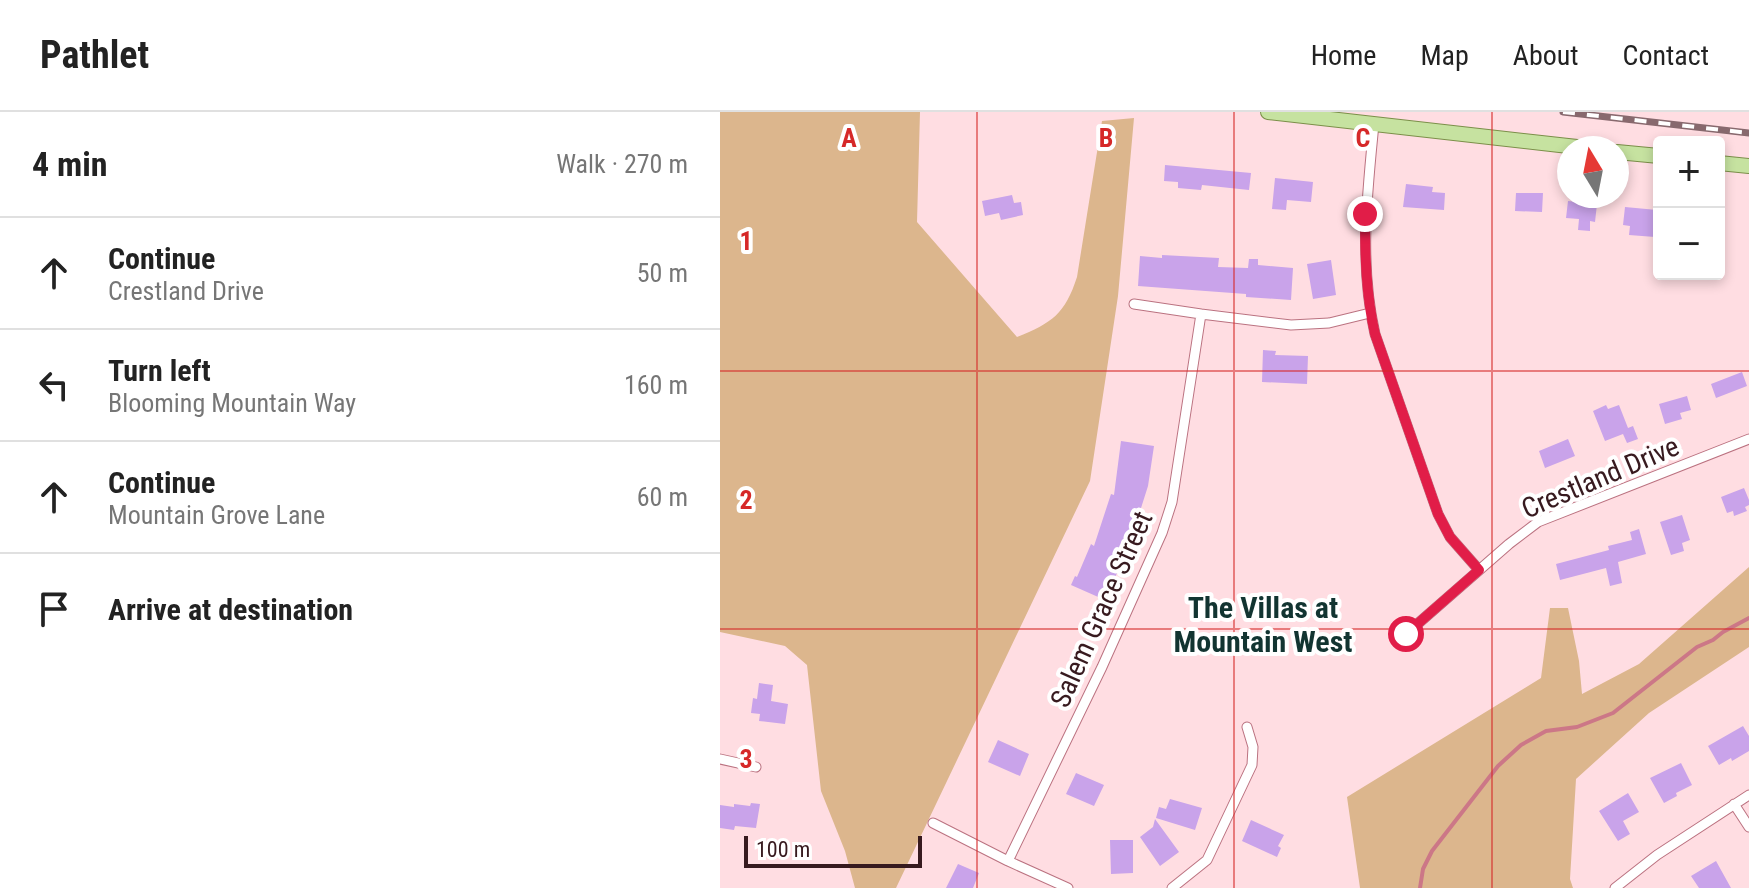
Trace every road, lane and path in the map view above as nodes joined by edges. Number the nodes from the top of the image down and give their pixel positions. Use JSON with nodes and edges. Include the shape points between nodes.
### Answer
{"nodes":[{"id":1,"x":1268,"y":112,"type":"edge"},
{"id":2,"x":1374,"y":124,"type":"junction"},
{"id":3,"x":1557,"y":145,"type":"edge"},
{"id":4,"x":1629,"y":153,"type":"edge"},
{"id":5,"x":1653,"y":155,"type":"edge"},
{"id":6,"x":1725,"y":164,"type":"edge"},
{"id":7,"x":1749,"y":166,"type":"edge"},
{"id":8,"x":1134,"y":304,"type":"dead end"},
{"id":9,"x":1370,"y":313,"type":"junction"},
{"id":10,"x":1201,"y":314,"type":"junction"},
{"id":11,"x":1749,"y":439,"type":"edge"},
{"id":12,"x":1479,"y":570,"type":"junction"},
{"id":13,"x":1406,"y":634,"type":"dead end"},
{"id":14,"x":1247,"y":727,"type":"dead end"},
{"id":15,"x":720,"y":759,"type":"edge"},
{"id":16,"x":756,"y":767,"type":"dead end"},
{"id":17,"x":1749,"y":795,"type":"edge"},
{"id":18,"x":1734,"y":804,"type":"junction"},
{"id":19,"x":933,"y":823,"type":"dead end"},
{"id":20,"x":1749,"y":827,"type":"edge"},
{"id":21,"x":1008,"y":861,"type":"junction"},
{"id":22,"x":1068,"y":888,"type":"edge"},
{"id":23,"x":1172,"y":888,"type":"edge"},
{"id":24,"x":1615,"y":888,"type":"edge"}],
"edges":[{"from":1,"to":2,"type":"main road"},
{"from":2,"to":3,"type":"main road"},
{"from":2,"to":9,"type":"street","via":[[1365,214]]},
{"from":4,"to":5,"type":"main road"},
{"from":6,"to":7,"type":"main road"},
{"from":8,"to":10,"type":"street"},
{"from":9,"to":10,"type":"street","via":[[1291,325]]},
{"from":9,"to":12,"type":"street","via":[[1438,514]]},
{"from":10,"to":21,"type":"street","name":"Salem Grace Street","via":[[1172,502],[1162,533]]},
{"from":11,"to":12,"type":"street","name":"Crestland Drive","via":[[1538,522]]},
{"from":12,"to":13,"type":"street","name":"Crestland Drive"},
{"from":14,"to":23,"type":"street","via":[[1252,765],[1207,860]]},
{"from":15,"to":16,"type":"street"},
{"from":17,"to":18,"type":"street"},
{"from":18,"to":20,"type":"street"},
{"from":18,"to":24,"type":"street"},
{"from":19,"to":21,"type":"street"},
{"from":21,"to":22,"type":"street"}]}
